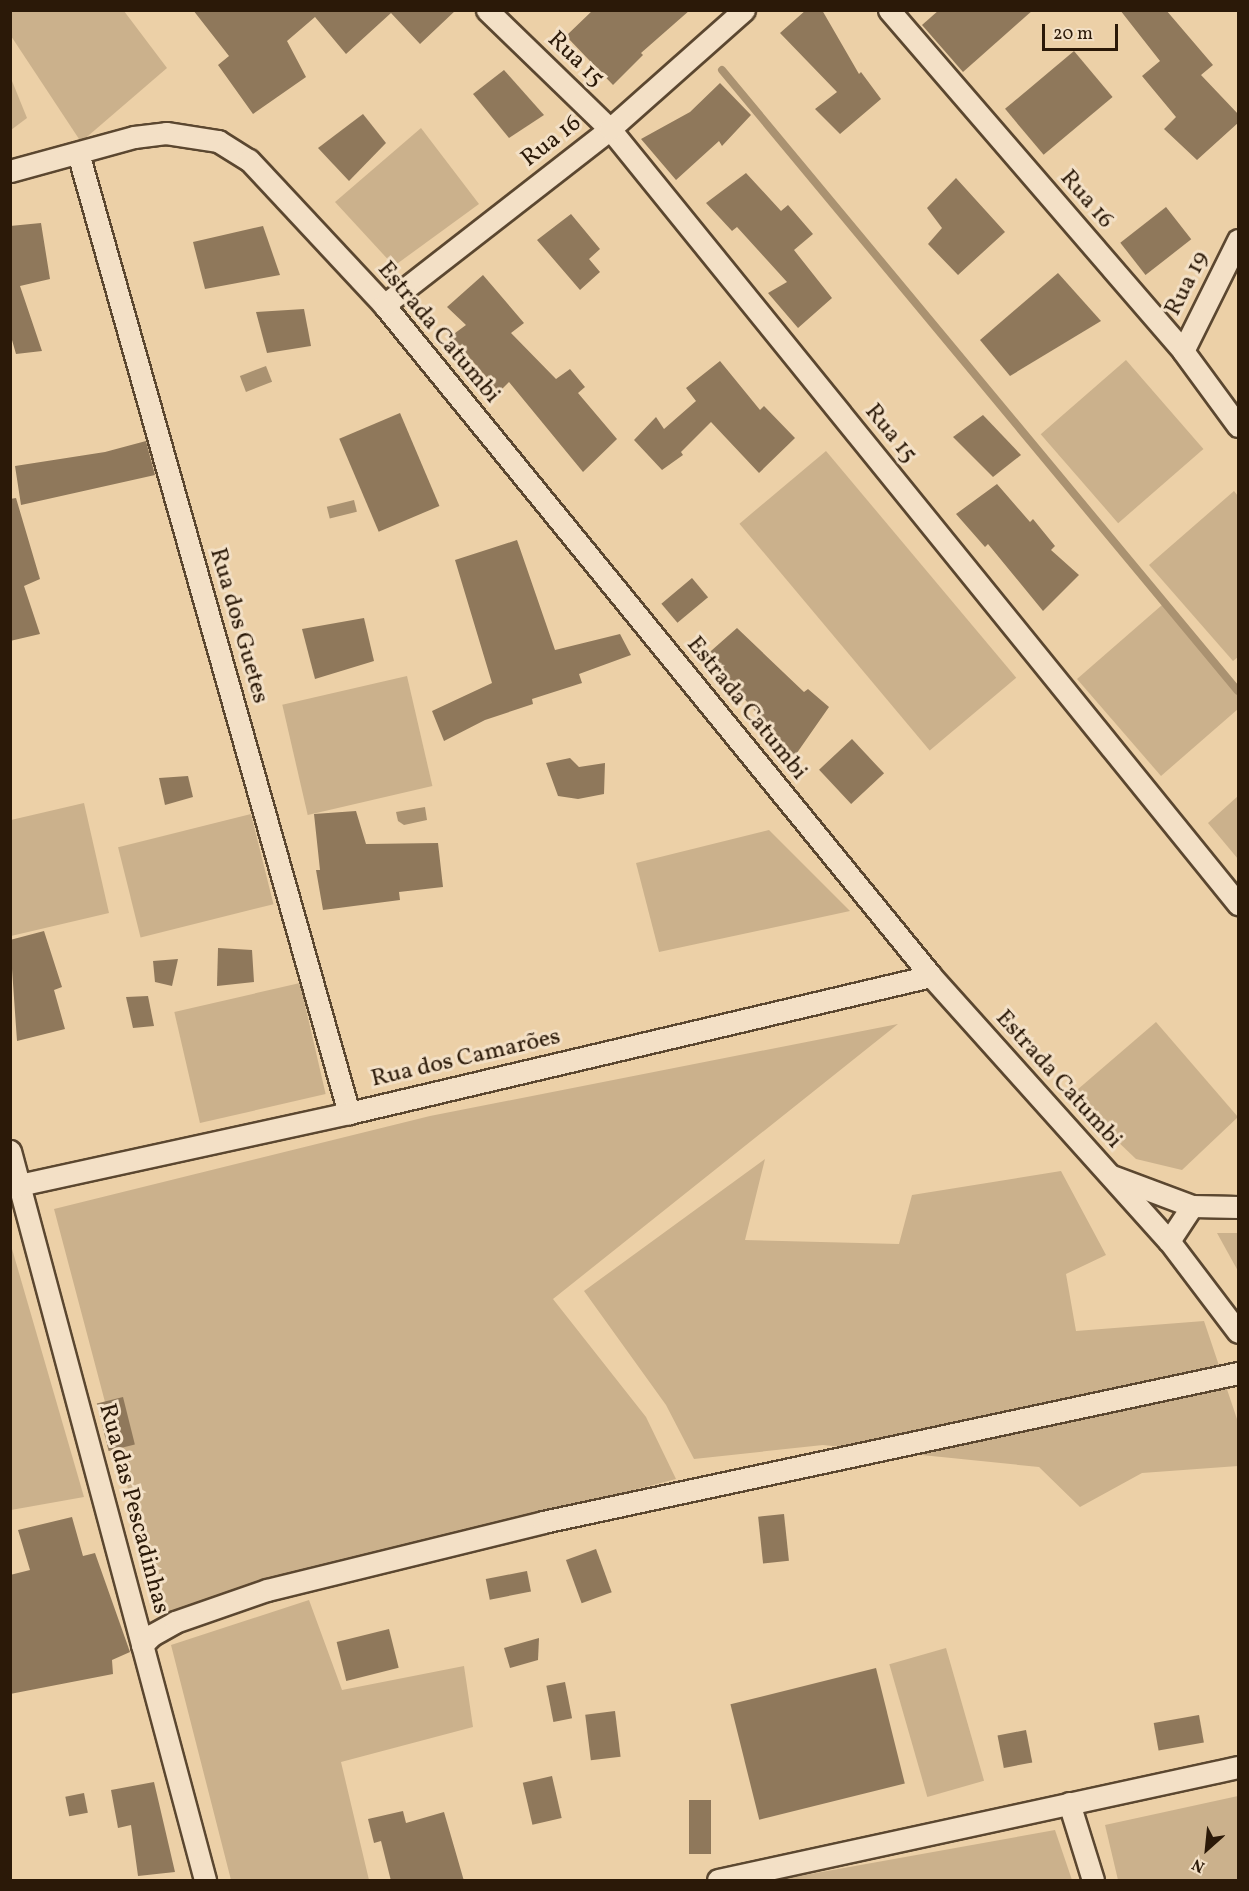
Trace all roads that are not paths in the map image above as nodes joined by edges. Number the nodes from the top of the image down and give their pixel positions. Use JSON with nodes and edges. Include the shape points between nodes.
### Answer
{"nodes":[{"id":1,"x":487,"y":10,"type":"edge"},
{"id":2,"x":744,"y":10,"type":"edge"},
{"id":3,"x":889,"y":10,"type":"edge"},
{"id":4,"x":610,"y":129,"type":"junction"},
{"id":5,"x":78,"y":153,"type":"junction"},
{"id":6,"x":10,"y":171,"type":"edge"},
{"id":7,"x":1239,"y":240,"type":"edge"},
{"id":8,"x":384,"y":305,"type":"junction"},
{"id":9,"x":1183,"y":351,"type":"junction"},
{"id":10,"x":1239,"y":426,"type":"edge"},
{"id":11,"x":1239,"y":904,"type":"edge"},
{"id":12,"x":931,"y":976,"type":"junction"},
{"id":13,"x":349,"y":1113,"type":"junction"},
{"id":14,"x":10,"y":1151,"type":"edge"},
{"id":15,"x":1108,"y":1174,"type":"junction"},
{"id":16,"x":15,"y":1186,"type":"edge"},
{"id":17,"x":1192,"y":1206,"type":"junction"},
{"id":18,"x":1239,"y":1207,"type":"edge"},
{"id":19,"x":1169,"y":1241,"type":"junction"},
{"id":20,"x":1239,"y":1332,"type":"edge"},
{"id":21,"x":1239,"y":1373,"type":"edge"},
{"id":22,"x":142,"y":1645,"type":"junction"},
{"id":23,"x":1239,"y":1767,"type":"edge"},
{"id":24,"x":1069,"y":1803,"type":"junction"},
{"id":25,"x":205,"y":1881,"type":"edge"},
{"id":26,"x":718,"y":1881,"type":"edge"},
{"id":27,"x":1093,"y":1881,"type":"edge"}],
"edges":[{"from":1,"to":4,"type":"street","name":"Rua 15"},
{"from":2,"to":4,"type":"street","name":"Rua 16"},
{"from":3,"to":9,"type":"street","name":"Rua 16"},
{"from":4,"to":8,"type":"street","name":"Rua 16"},
{"from":4,"to":11,"type":"street","name":"Rua 15"},
{"from":5,"to":6,"type":"street"},
{"from":5,"to":8,"type":"street","name":"Estrada Catumbi","via":[[145,136],[201,136],[218,141],[249,160]]},
{"from":5,"to":13,"type":"street","name":"Rua dos Guetes"},
{"from":7,"to":9,"type":"street","name":"Rua 19"},
{"from":8,"to":12,"type":"street","name":"Estrada Catumbi"},
{"from":9,"to":10,"type":"street","name":"Rua 16"},
{"from":12,"to":13,"type":"street","name":"Rua dos Camarões"},
{"from":12,"to":15,"type":"street","name":"Estrada Catumbi"},
{"from":13,"to":16,"type":"street","name":"Rua dos Camarões"},
{"from":14,"to":16,"type":"street","name":"Rua das Pescadinhas"},
{"from":15,"to":17,"type":"street"},
{"from":15,"to":19,"type":"street","name":"Estrada Catumbi"},
{"from":16,"to":22,"type":"street","name":"Rua das Pescadinhas"},
{"from":17,"to":18,"type":"street"},
{"from":17,"to":19,"type":"street"},
{"from":19,"to":20,"type":"street","name":"Estrada Catumbi"},
{"from":21,"to":22,"type":"street","via":[[543,1522],[267,1590],[175,1622]]},
{"from":22,"to":25,"type":"street","name":"Rua das Pescadinhas"},
{"from":23,"to":24,"type":"street"},
{"from":24,"to":26,"type":"street"},
{"from":24,"to":27,"type":"street"}]}
